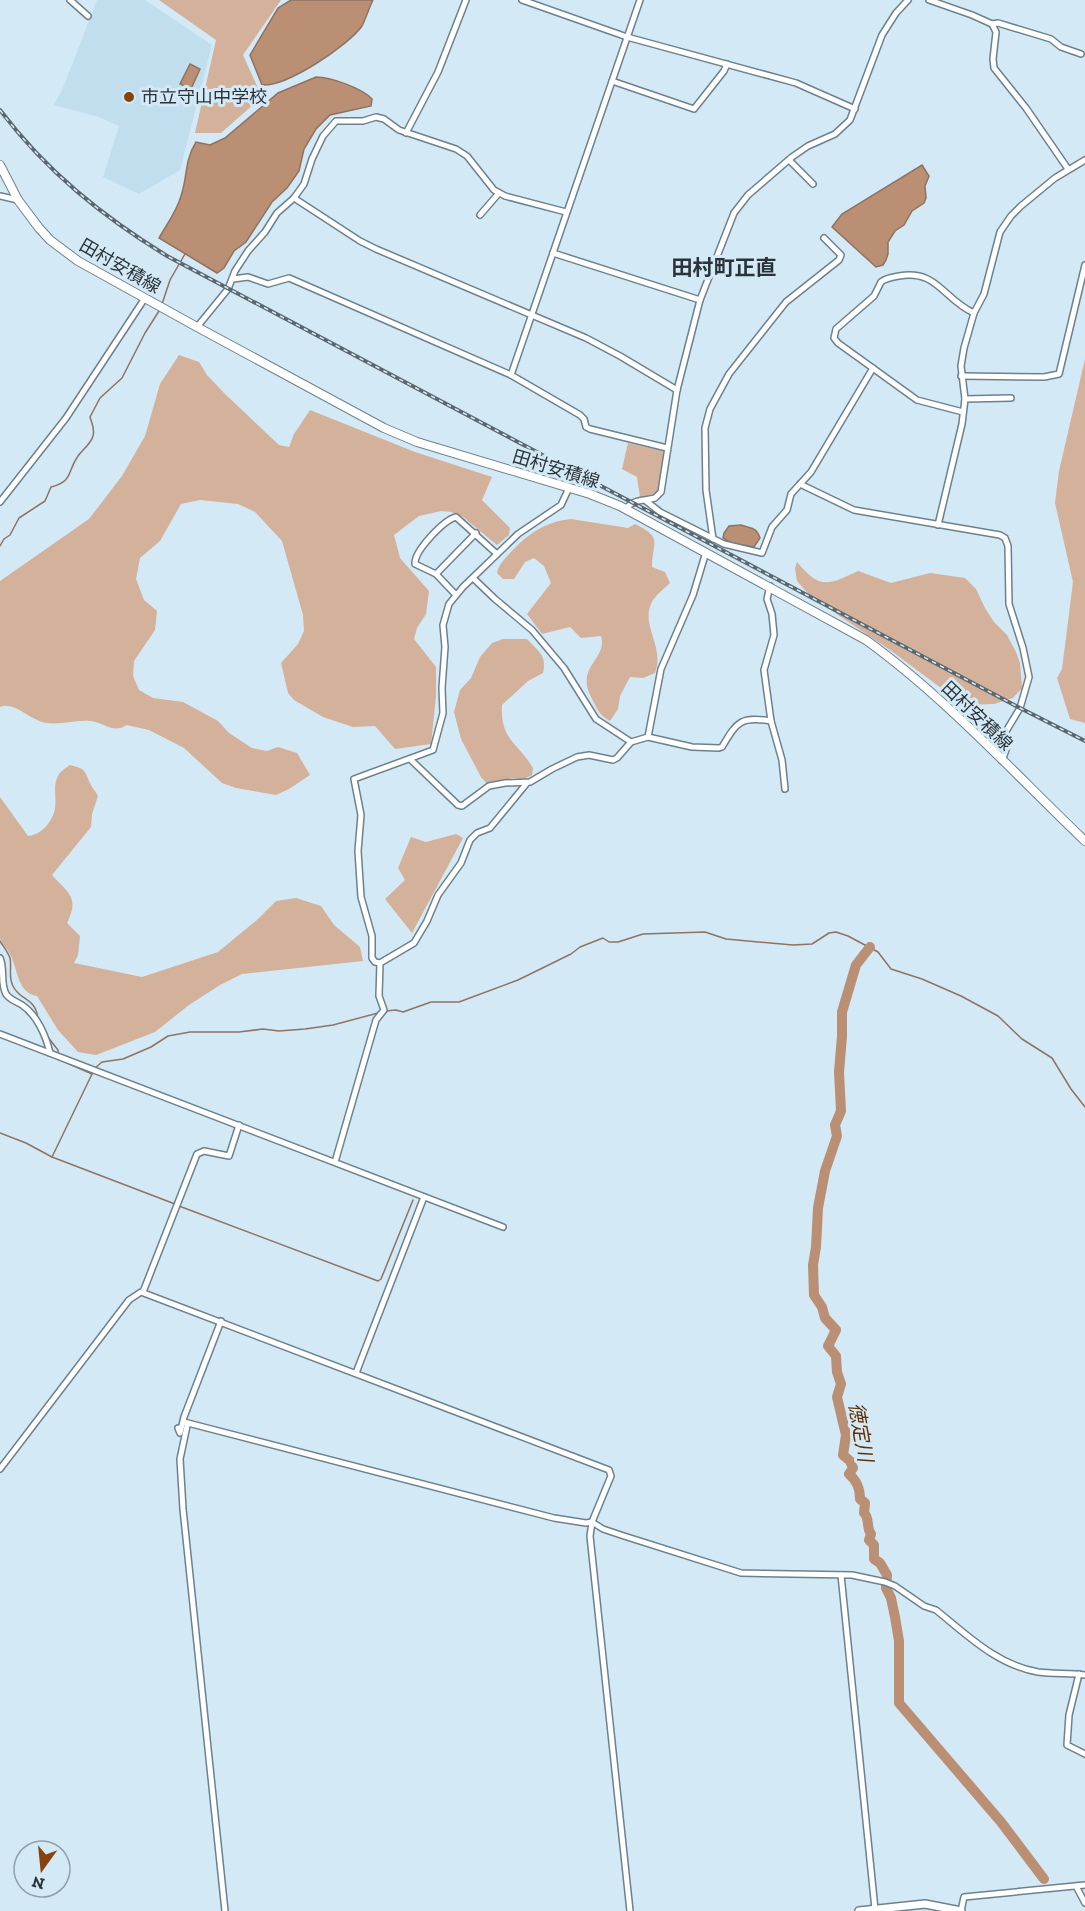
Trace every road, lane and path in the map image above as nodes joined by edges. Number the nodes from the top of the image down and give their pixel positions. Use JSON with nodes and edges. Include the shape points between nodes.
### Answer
{"nodes":[{"id":1,"x":70,"y":0,"type":"edge"},
{"id":2,"x":466,"y":0,"type":"edge"},
{"id":3,"x":522,"y":0,"type":"edge"},
{"id":4,"x":640,"y":0,"type":"edge"},
{"id":5,"x":908,"y":0,"type":"edge"},
{"id":6,"x":929,"y":0,"type":"edge"},
{"id":7,"x":88,"y":16,"type":"dead end"},
{"id":8,"x":992,"y":24,"type":"junction"},
{"id":9,"x":627,"y":37,"type":"junction"},
{"id":10,"x":1081,"y":54,"type":"dead end"},
{"id":11,"x":727,"y":64,"type":"junction"},
{"id":12,"x":612,"y":81,"type":"junction"},
{"id":13,"x":855,"y":109,"type":"junction"},
{"id":14,"x":406,"y":133,"type":"junction"},
{"id":15,"x":789,"y":160,"type":"junction"},
{"id":16,"x":1085,"y":160,"type":"edge"},
{"id":17,"x":0,"y":165,"type":"edge"},
{"id":18,"x":1068,"y":169,"type":"junction"},
{"id":19,"x":813,"y":184,"type":"dead end"},
{"id":20,"x":499,"y":193,"type":"junction"},
{"id":21,"x":0,"y":196,"type":"edge"},
{"id":22,"x":294,"y":198,"type":"junction"},
{"id":23,"x":18,"y":200,"type":"junction"},
{"id":24,"x":566,"y":212,"type":"junction"},
{"id":25,"x":480,"y":215,"type":"dead end"},
{"id":26,"x":824,"y":238,"type":"dead end"},
{"id":27,"x":553,"y":253,"type":"junction"},
{"id":28,"x":1085,"y":265,"type":"edge"},
{"id":29,"x":233,"y":279,"type":"junction"},
{"id":30,"x":145,"y":298,"type":"junction"},
{"id":31,"x":700,"y":300,"type":"junction"},
{"id":32,"x":974,"y":313,"type":"junction"},
{"id":33,"x":531,"y":315,"type":"junction"},
{"id":34,"x":197,"y":327,"type":"junction"},
{"id":35,"x":873,"y":368,"type":"junction"},
{"id":36,"x":511,"y":375,"type":"junction"},
{"id":37,"x":961,"y":376,"type":"junction"},
{"id":38,"x":676,"y":390,"type":"junction"},
{"id":39,"x":1011,"y":398,"type":"dead end"},
{"id":40,"x":965,"y":399,"type":"junction"},
{"id":41,"x":963,"y":412,"type":"junction"},
{"id":42,"x":667,"y":448,"type":"junction"},
{"id":43,"x":800,"y":484,"type":"junction"},
{"id":44,"x":569,"y":488,"type":"junction"},
{"id":45,"x":646,"y":501,"type":"junction"},
{"id":46,"x":0,"y":502,"type":"edge"},
{"id":47,"x":626,"y":509,"type":"junction"},
{"id":48,"x":938,"y":525,"type":"junction"},
{"id":49,"x":476,"y":533,"type":"junction"},
{"id":50,"x":713,"y":539,"type":"junction"},
{"id":51,"x":706,"y":552,"type":"junction"},
{"id":52,"x":497,"y":554,"type":"junction"},
{"id":53,"x":435,"y":574,"type":"junction"},
{"id":54,"x":473,"y":578,"type":"junction"},
{"id":55,"x":770,"y":586,"type":"junction"},
{"id":56,"x":456,"y":595,"type":"junction"},
{"id":57,"x":771,"y":721,"type":"junction"},
{"id":58,"x":648,"y":736,"type":"junction"},
{"id":59,"x":632,"y":742,"type":"junction"},
{"id":60,"x":410,"y":759,"type":"junction"},
{"id":61,"x":1002,"y":761,"type":"junction"},
{"id":62,"x":527,"y":783,"type":"junction"},
{"id":63,"x":785,"y":789,"type":"dead end"},
{"id":64,"x":1085,"y":842,"type":"edge"},
{"id":65,"x":0,"y":958,"type":"edge"},
{"id":66,"x":380,"y":963,"type":"junction"},
{"id":67,"x":0,"y":1034,"type":"edge"},
{"id":68,"x":51,"y":1053,"type":"junction"},
{"id":69,"x":240,"y":1125,"type":"junction"},
{"id":70,"x":335,"y":1162,"type":"junction"},
{"id":71,"x":424,"y":1197,"type":"junction"},
{"id":72,"x":503,"y":1227,"type":"dead end"},
{"id":73,"x":143,"y":1292,"type":"junction"},
{"id":74,"x":221,"y":1321,"type":"junction"},
{"id":75,"x":356,"y":1373,"type":"junction"},
{"id":76,"x":185,"y":1424,"type":"junction"},
{"id":77,"x":178,"y":1428,"type":"dead end"},
{"id":78,"x":0,"y":1469,"type":"edge"},
{"id":79,"x":592,"y":1522,"type":"junction"},
{"id":80,"x":841,"y":1575,"type":"junction"},
{"id":81,"x":1082,"y":1674,"type":"edge"},
{"id":82,"x":1085,"y":1754,"type":"edge"},
{"id":83,"x":1085,"y":1885,"type":"edge"},
{"id":84,"x":1076,"y":1886,"type":"junction"},
{"id":85,"x":1085,"y":1903,"type":"edge"},
{"id":86,"x":875,"y":1909,"type":"junction"},
{"id":87,"x":225,"y":1911,"type":"edge"},
{"id":88,"x":630,"y":1911,"type":"edge"},
{"id":89,"x":859,"y":1911,"type":"edge"},
{"id":90,"x":961,"y":1911,"type":"edge"}],
"edges":[{"from":1,"to":7,"type":"street"},
{"from":2,"to":14,"type":"street","via":[[438,72]]},
{"from":3,"to":9,"type":"street"},
{"from":4,"to":9,"type":"street"},
{"from":5,"to":13,"type":"street","via":[[882,35]]},
{"from":6,"to":8,"type":"street"},
{"from":8,"to":10,"type":"street","via":[[1051,39]]},
{"from":8,"to":18,"type":"street","via":[[996,32],[994,68]]},
{"from":9,"to":11,"type":"street"},
{"from":9,"to":12,"type":"street"},
{"from":11,"to":12,"type":"street","via":[[694,109]]},
{"from":11,"to":13,"type":"street","via":[[796,83]]},
{"from":12,"to":24,"type":"street"},
{"from":13,"to":15,"type":"street","via":[[835,134]]},
{"from":14,"to":20,"type":"street","via":[[467,156]]},
{"from":14,"to":22,"type":"street","via":[[376,117],[333,123]]},
{"from":15,"to":19,"type":"street"},
{"from":15,"to":31,"type":"street","via":[[748,195],[734,213]]},
{"from":16,"to":18,"type":"street"},
{"from":17,"to":23,"type":"main road","name":"田村安積線"},
{"from":18,"to":32,"type":"street","via":[[1005,223],[984,294]]},
{"from":20,"to":24,"type":"street"},
{"from":20,"to":25,"type":"street"},
{"from":21,"to":23,"type":"street"},
{"from":22,"to":29,"type":"street","via":[[274,216]]},
{"from":22,"to":33,"type":"street","via":[[376,249]]},
{"from":23,"to":30,"type":"main road","name":"田村安積線","via":[[64,252]]},
{"from":24,"to":27,"type":"street"},
{"from":26,"to":50,"type":"street","via":[[841,255],[839,260],[786,302],[729,375],[708,414],[706,490]]},
{"from":27,"to":31,"type":"street"},
{"from":27,"to":33,"type":"street"},
{"from":28,"to":37,"type":"street","via":[[1059,374]]},
{"from":29,"to":34,"type":"street"},
{"from":29,"to":36,"type":"street","via":[[248,277],[268,284],[296,280]]},
{"from":30,"to":34,"type":"main road","name":"田村安積線"},
{"from":30,"to":46,"type":"street","via":[[66,418]]},
{"from":31,"to":38,"type":"street"},
{"from":32,"to":35,"type":"street","via":[[924,276],[907,274],[883,279],[877,292],[834,335],[838,343]]},
{"from":32,"to":37,"type":"street"},
{"from":33,"to":36,"type":"street"},
{"from":33,"to":38,"type":"street","via":[[620,356]]},
{"from":34,"to":44,"type":"main road","name":"田村安積線","via":[[384,428],[456,455]]},
{"from":35,"to":41,"type":"street","via":[[917,400]]},
{"from":35,"to":43,"type":"street"},
{"from":36,"to":42,"type":"street","via":[[580,415],[590,429]]},
{"from":37,"to":40,"type":"street"},
{"from":38,"to":42,"type":"street"},
{"from":39,"to":40,"type":"street"},
{"from":40,"to":41,"type":"street"},
{"from":41,"to":48,"type":"street"},
{"from":42,"to":45,"type":"street","via":[[661,492]]},
{"from":43,"to":48,"type":"street","via":[[854,510]]},
{"from":43,"to":50,"type":"street","via":[[791,494],[787,510],[772,527],[762,553]]},
{"from":44,"to":47,"type":"main road","name":"田村安積線"},
{"from":44,"to":52,"type":"street","via":[[561,505],[518,534]]},
{"from":45,"to":47,"type":"street","via":[[636,501]]},
{"from":45,"to":50,"type":"street"},
{"from":47,"to":51,"type":"main road","name":"田村安積線"},
{"from":48,"to":61,"type":"street","via":[[1000,536],[1008,546],[1009,604],[1029,677],[1020,708],[1005,733],[1007,747]]},
{"from":49,"to":52,"type":"street"},
{"from":49,"to":53,"type":"street"},
{"from":49,"to":53,"type":"street","via":[[453,517],[425,543],[414,564]]},
{"from":51,"to":55,"type":"main road","name":"田村安積線"},
{"from":51,"to":58,"type":"street","via":[[693,595],[661,669]]},
{"from":52,"to":54,"type":"street"},
{"from":53,"to":56,"type":"street"},
{"from":54,"to":56,"type":"street"},
{"from":54,"to":59,"type":"street","via":[[532,630],[564,668],[596,719]]},
{"from":55,"to":57,"type":"street","via":[[767,600],[774,635],[764,670]]},
{"from":55,"to":61,"type":"main road","name":"田村安積線","via":[[891,658]]},
{"from":56,"to":60,"type":"street","via":[[444,621],[443,713],[439,732],[433,750]]},
{"from":57,"to":58,"type":"street","via":[[744,720],[719,748],[692,747]]},
{"from":57,"to":63,"type":"street"},
{"from":58,"to":59,"type":"street"},
{"from":59,"to":62,"type":"street","via":[[613,760],[578,757]]},
{"from":60,"to":62,"type":"street","via":[[461,806],[489,786]]},
{"from":60,"to":66,"type":"street","via":[[354,779],[361,815],[361,897],[372,936],[372,958]]},
{"from":61,"to":64,"type":"main road","name":"田村安積線"},
{"from":62,"to":66,"type":"street","via":[[490,828],[470,840],[461,863],[438,895],[414,943]]},
{"from":65,"to":68,"type":"street","via":[[4,992],[32,1015]]},
{"from":66,"to":70,"type":"street","via":[[379,992],[384,1012],[376,1020]]},
{"from":67,"to":68,"type":"street"},
{"from":68,"to":69,"type":"street"},
{"from":69,"to":70,"type":"street"},
{"from":69,"to":73,"type":"street","via":[[229,1156],[204,1151],[197,1154]]},
{"from":70,"to":71,"type":"street"},
{"from":71,"to":72,"type":"street"},
{"from":71,"to":75,"type":"street"},
{"from":73,"to":74,"type":"street"},
{"from":73,"to":78,"type":"street","via":[[129,1300]]},
{"from":74,"to":75,"type":"street"},
{"from":74,"to":76,"type":"street"},
{"from":75,"to":79,"type":"street","via":[[609,1470],[611,1476]]},
{"from":76,"to":77,"type":"street","via":[[180,1433]]},
{"from":76,"to":79,"type":"street","via":[[554,1518]]},
{"from":76,"to":87,"type":"street","via":[[180,1459],[183,1509]]},
{"from":79,"to":80,"type":"street","via":[[603,1529],[741,1573]]},
{"from":79,"to":88,"type":"street","via":[[590,1536]]},
{"from":80,"to":81,"type":"street","via":[[895,1586],[1016,1666]]},
{"from":80,"to":86,"type":"street"},
{"from":81,"to":82,"type":"street","via":[[1069,1711],[1068,1745]]},
{"from":83,"to":84,"type":"street"},
{"from":84,"to":85,"type":"street"},
{"from":84,"to":90,"type":"street","via":[[964,1897]]},
{"from":86,"to":89,"type":"street"},
{"from":86,"to":90,"type":"street","via":[[925,1904]]}]}
